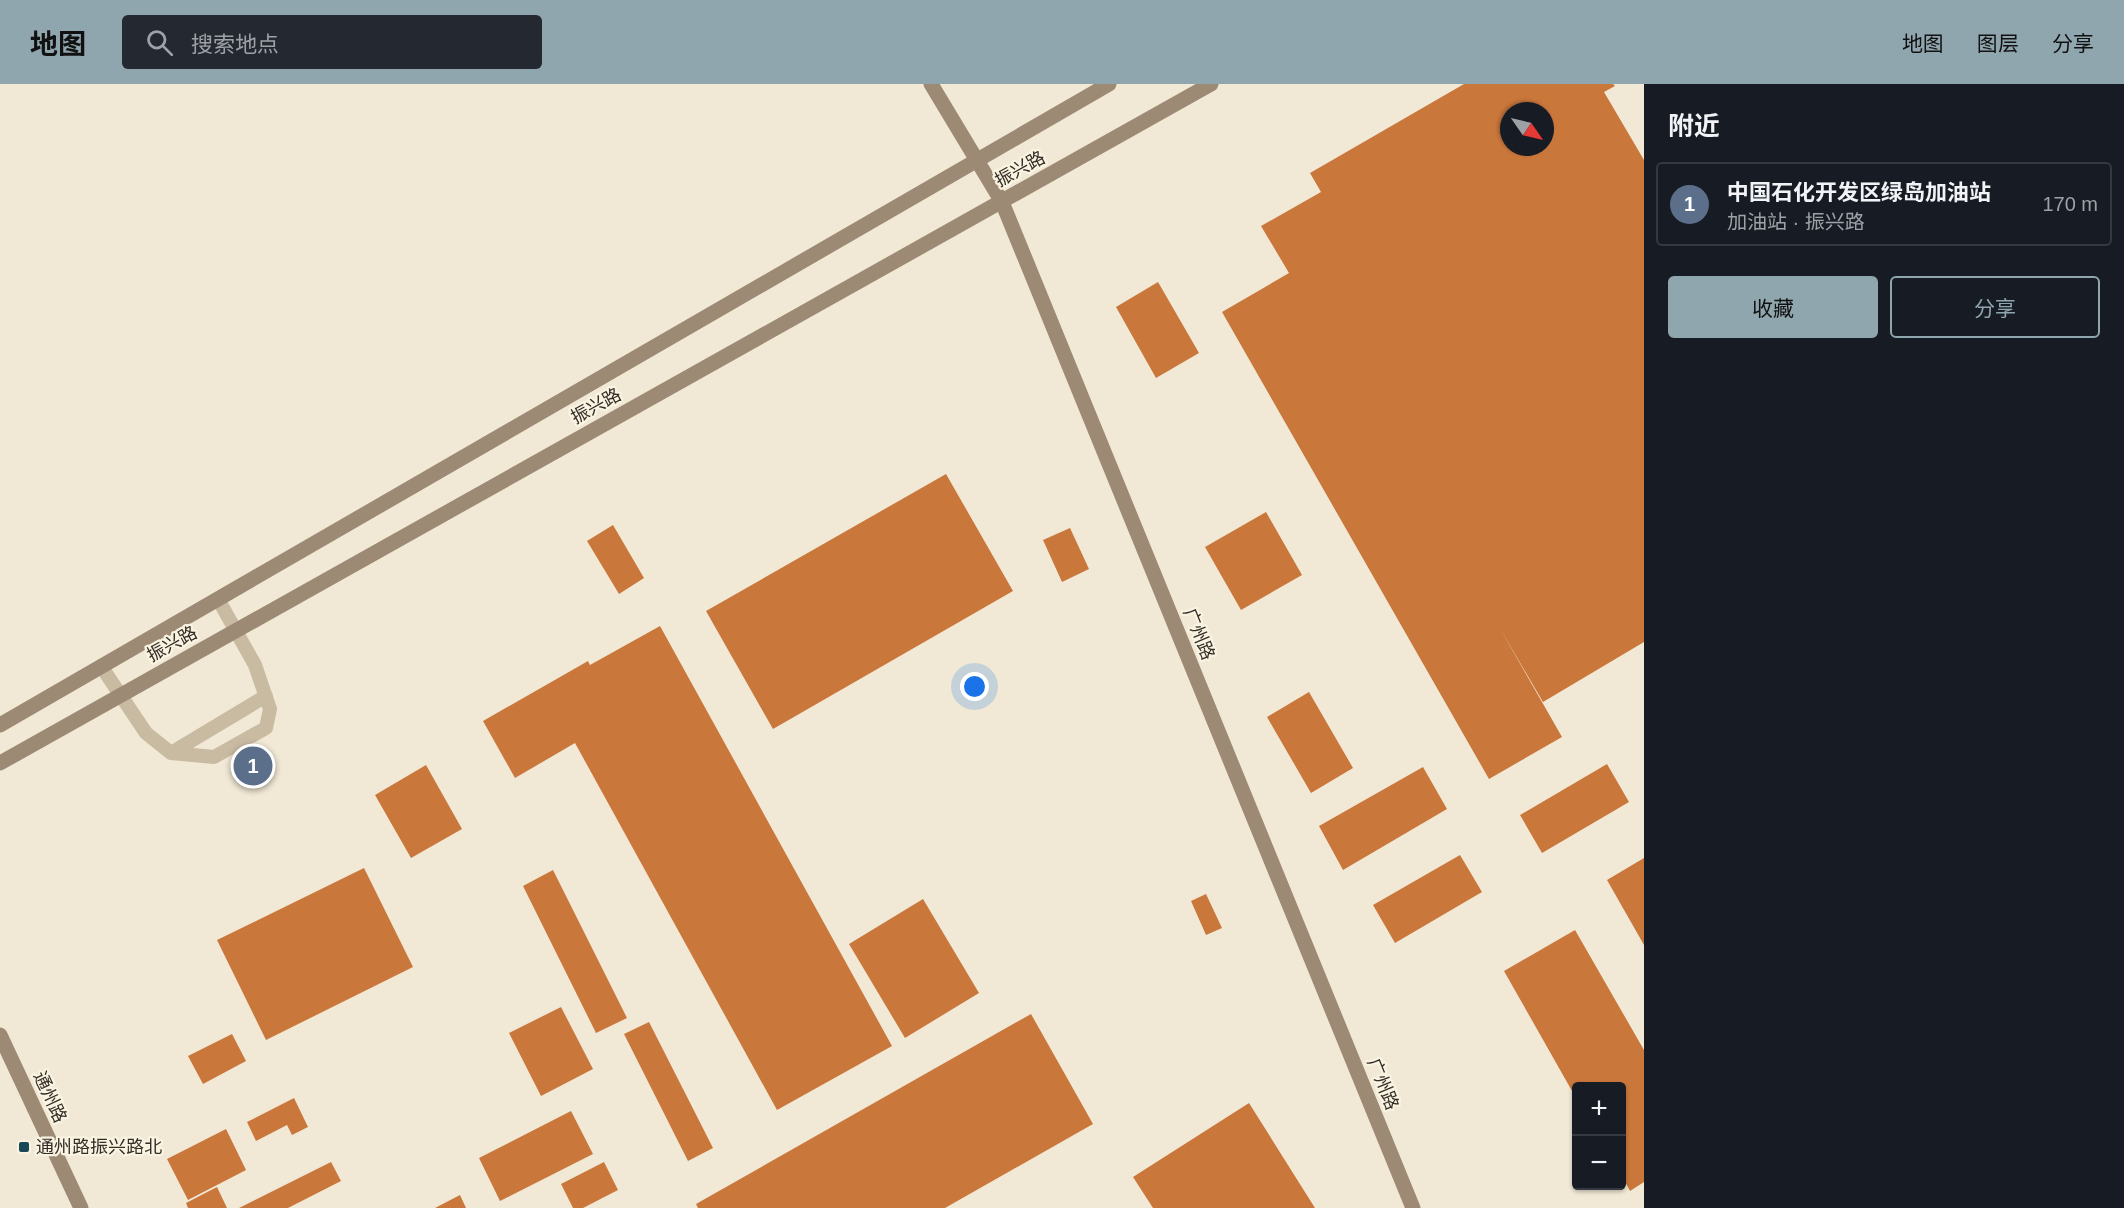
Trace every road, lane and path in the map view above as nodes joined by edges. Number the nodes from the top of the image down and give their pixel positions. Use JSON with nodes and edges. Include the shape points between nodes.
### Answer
{"nodes":[{"id":1,"x":931,"y":84,"type":"edge"},
{"id":2,"x":1109,"y":84,"type":"edge"},
{"id":3,"x":1211,"y":84,"type":"edge"},
{"id":4,"x":975,"y":160,"type":"junction"},
{"id":5,"x":1002,"y":201,"type":"junction"},
{"id":6,"x":218,"y":599,"type":"junction"},
{"id":7,"x":236,"y":631,"type":"junction"},
{"id":8,"x":101,"y":666,"type":"junction"},
{"id":9,"x":119,"y":696,"type":"junction"},
{"id":10,"x":266,"y":696,"type":"junction"},
{"id":11,"x":0,"y":725,"type":"edge"},
{"id":12,"x":171,"y":753,"type":"junction"},
{"id":13,"x":0,"y":763,"type":"edge"},
{"id":14,"x":0,"y":1035,"type":"edge"},
{"id":15,"x":81,"y":1208,"type":"edge"},
{"id":16,"x":1413,"y":1208,"type":"edge"}],
"edges":[{"from":1,"to":4,"type":"main road","name":"广州路"},
{"from":2,"to":4,"type":"main road","name":"振兴路"},
{"from":3,"to":5,"type":"main road","name":"振兴路"},
{"from":4,"to":5,"type":"main road","name":"广州路"},
{"from":4,"to":6,"type":"main road","name":"振兴路"},
{"from":5,"to":7,"type":"main road","name":"振兴路"},
{"from":5,"to":16,"type":"main road","name":"广州路"},
{"from":6,"to":7,"type":"lane"},
{"from":6,"to":8,"type":"main road","name":"振兴路"},
{"from":7,"to":9,"type":"main road","name":"振兴路"},
{"from":7,"to":10,"type":"lane","via":[[255,665]]},
{"from":8,"to":9,"type":"lane"},
{"from":8,"to":11,"type":"main road","name":"振兴路"},
{"from":9,"to":12,"type":"lane","via":[[146,733]]},
{"from":9,"to":13,"type":"main road","name":"振兴路"},
{"from":10,"to":12,"type":"lane"},
{"from":10,"to":12,"type":"lane","via":[[270,709],[266,728],[214,757]]},
{"from":14,"to":15,"type":"main road","name":"通州路"}]}
